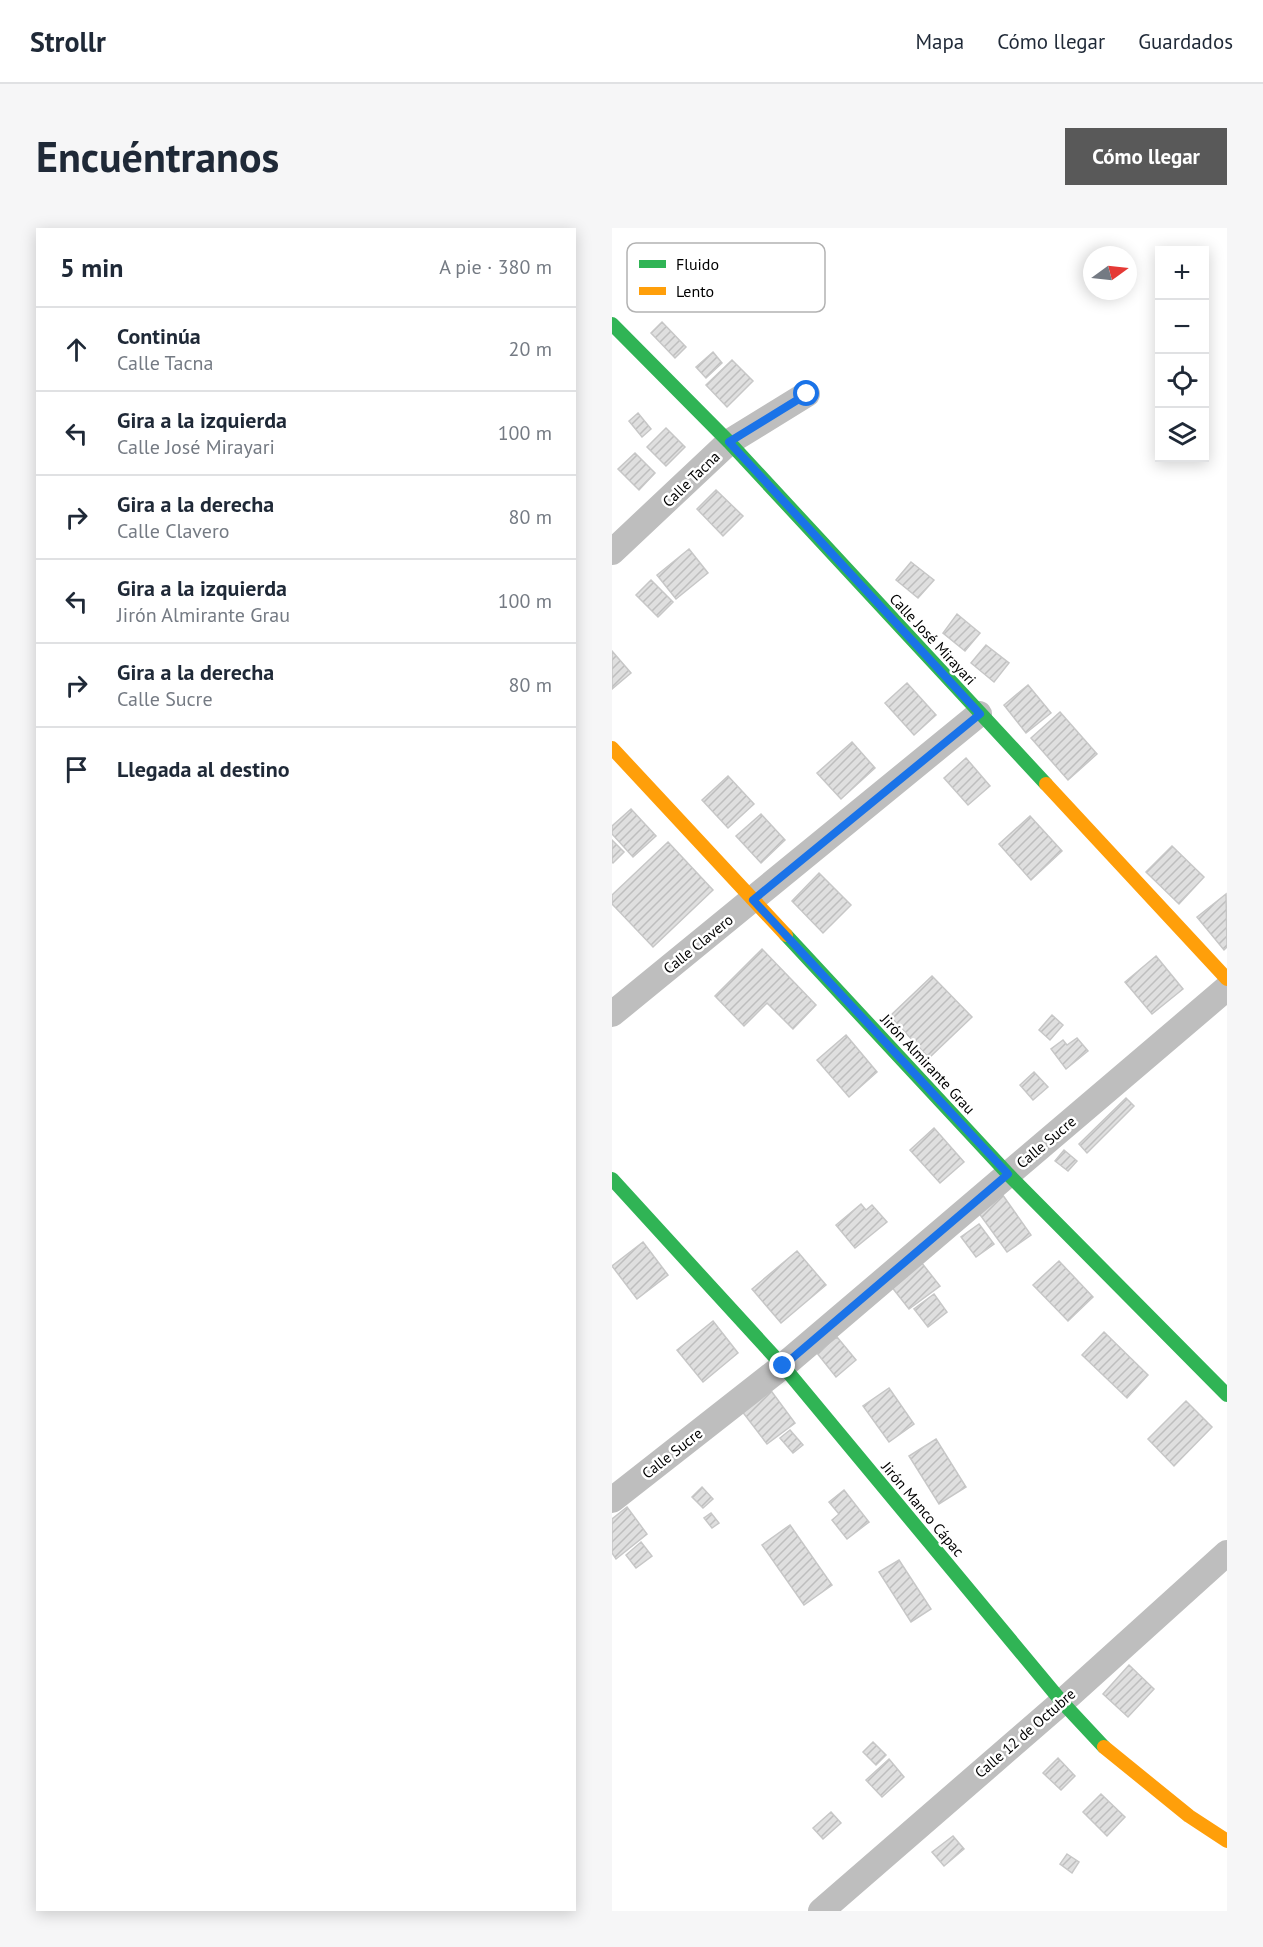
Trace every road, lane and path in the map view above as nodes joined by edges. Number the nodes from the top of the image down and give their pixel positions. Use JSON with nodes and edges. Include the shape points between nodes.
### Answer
{"nodes":[{"id":1,"x":612,"y":324,"type":"edge"},
{"id":2,"x":807,"y":394,"type":"dead end"},
{"id":3,"x":729,"y":442,"type":"junction"},
{"id":4,"x":612,"y":552,"type":"edge"},
{"id":5,"x":980,"y":714,"type":"junction"},
{"id":6,"x":612,"y":748,"type":"edge"},
{"id":7,"x":753,"y":900,"type":"junction"},
{"id":8,"x":1227,"y":979,"type":"edge"},
{"id":9,"x":1227,"y":988,"type":"edge"},
{"id":10,"x":612,"y":1014,"type":"edge"},
{"id":11,"x":1008,"y":1174,"type":"junction"},
{"id":12,"x":612,"y":1179,"type":"edge"},
{"id":13,"x":783,"y":1366,"type":"junction"},
{"id":14,"x":1227,"y":1395,"type":"edge"},
{"id":15,"x":612,"y":1500,"type":"edge"},
{"id":16,"x":1227,"y":1553,"type":"edge"},
{"id":17,"x":1062,"y":1702,"type":"junction"},
{"id":18,"x":1227,"y":1841,"type":"edge"},
{"id":19,"x":821,"y":1911,"type":"edge"}],
"edges":[{"from":1,"to":3,"type":"street","name":"Calle José Mirayari"},
{"from":2,"to":3,"type":"street","name":"Calle Tacna"},
{"from":3,"to":4,"type":"street","name":"Calle Tacna"},
{"from":3,"to":5,"type":"street","name":"Calle José Mirayari"},
{"from":5,"to":7,"type":"street","name":"Calle Clavero"},
{"from":5,"to":8,"type":"street","name":"Calle José Mirayari"},
{"from":6,"to":7,"type":"street","name":"Jirón Almirante Grau"},
{"from":7,"to":10,"type":"street","name":"Calle Clavero"},
{"from":7,"to":11,"type":"street","name":"Jirón Almirante Grau"},
{"from":9,"to":11,"type":"street","name":"Calle Sucre"},
{"from":11,"to":13,"type":"street","name":"Calle Sucre"},
{"from":11,"to":14,"type":"street","name":"Jirón Almirante Grau"},
{"from":12,"to":13,"type":"street","name":"Jirón Manco Cápac"},
{"from":13,"to":15,"type":"street","name":"Calle Sucre"},
{"from":13,"to":17,"type":"street","name":"Jirón Manco Cápac"},
{"from":16,"to":17,"type":"street","name":"Calle 12 de Octubre"},
{"from":17,"to":18,"type":"street","name":"Jirón Manco Cápac","via":[[1112,1756]]},
{"from":17,"to":19,"type":"street","name":"Calle 12 de Octubre"}]}
